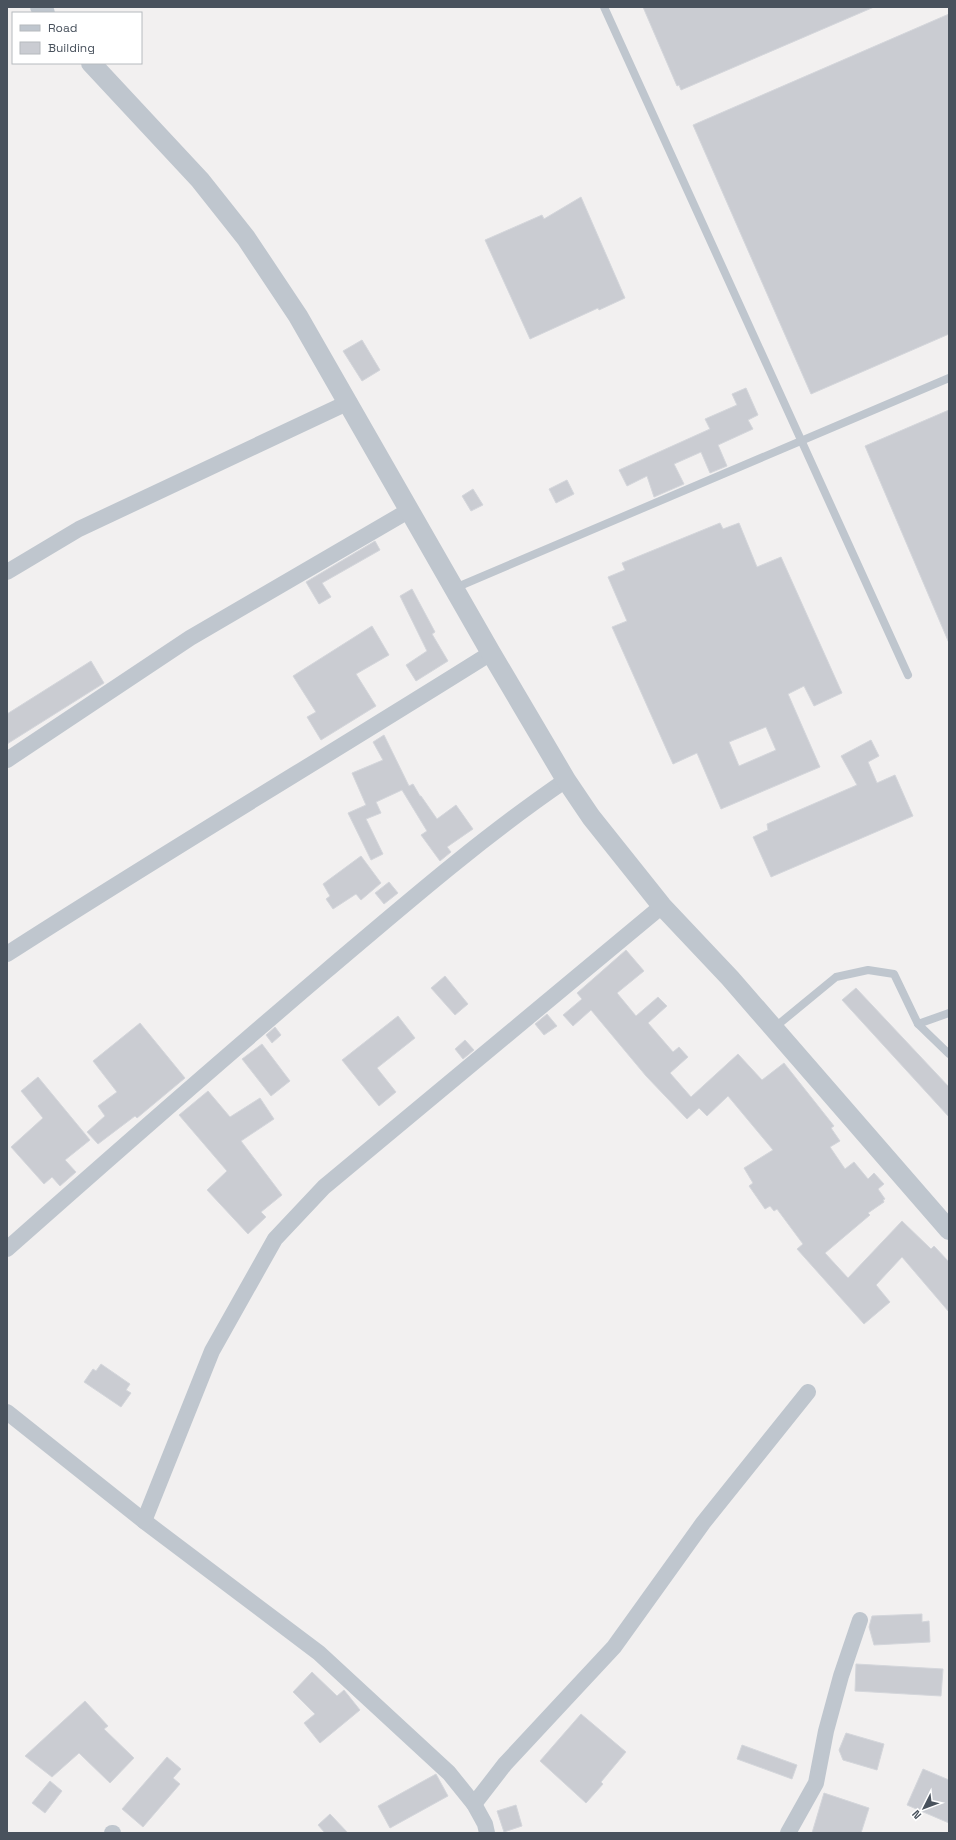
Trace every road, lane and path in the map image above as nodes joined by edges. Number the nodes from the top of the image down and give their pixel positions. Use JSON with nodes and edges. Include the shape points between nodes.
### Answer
{"nodes":[{"id":1,"x":604,"y":7,"type":"edge"},
{"id":2,"x":93,"y":64,"type":"edge"},
{"id":3,"x":949,"y":378,"type":"edge"},
{"id":4,"x":349,"y":402,"type":"junction"},
{"id":5,"x":800,"y":441,"type":"junction"},
{"id":6,"x":408,"y":511,"type":"junction"},
{"id":7,"x":7,"y":572,"type":"edge"},
{"id":8,"x":455,"y":588,"type":"junction"},
{"id":9,"x":491,"y":653,"type":"junction"},
{"id":10,"x":908,"y":675,"type":"dead end"},
{"id":11,"x":7,"y":760,"type":"edge"},
{"id":12,"x":566,"y":780,"type":"junction"},
{"id":13,"x":662,"y":906,"type":"junction"},
{"id":14,"x":7,"y":954,"type":"edge"},
{"id":15,"x":949,"y":1013,"type":"edge"},
{"id":16,"x":918,"y":1024,"type":"junction"},
{"id":17,"x":773,"y":1028,"type":"junction"},
{"id":18,"x":949,"y":1054,"type":"edge"},
{"id":19,"x":949,"y":1230,"type":"edge"},
{"id":20,"x":7,"y":1249,"type":"edge"},
{"id":21,"x":808,"y":1392,"type":"dead end"},
{"id":22,"x":7,"y":1412,"type":"edge"},
{"id":23,"x":144,"y":1521,"type":"junction"},
{"id":24,"x":860,"y":1620,"type":"dead end"},
{"id":25,"x":474,"y":1804,"type":"junction"},
{"id":26,"x":487,"y":1833,"type":"edge"},
{"id":27,"x":788,"y":1833,"type":"edge"}],
"edges":[{"from":1,"to":5,"type":"lane"},
{"from":2,"to":4,"type":"street","via":[[200,180],[246,238],[298,316]]},
{"from":3,"to":5,"type":"lane"},
{"from":4,"to":6,"type":"street"},
{"from":4,"to":7,"type":"street","via":[[79,529]]},
{"from":5,"to":8,"type":"lane"},
{"from":5,"to":10,"type":"lane"},
{"from":6,"to":8,"type":"street"},
{"from":6,"to":11,"type":"street","via":[[190,638]]},
{"from":8,"to":9,"type":"street"},
{"from":9,"to":12,"type":"street"},
{"from":9,"to":14,"type":"street"},
{"from":12,"to":13,"type":"street","via":[[591,817]]},
{"from":12,"to":20,"type":"street","via":[[522,810],[391,916],[170,1104]]},
{"from":13,"to":17,"type":"street"},
{"from":13,"to":23,"type":"street","via":[[324,1186],[275,1239],[212,1351]]},
{"from":15,"to":16,"type":"lane"},
{"from":16,"to":17,"type":"lane","via":[[894,974],[868,970],[836,977]]},
{"from":16,"to":18,"type":"lane"},
{"from":17,"to":19,"type":"street"},
{"from":21,"to":25,"type":"street","via":[[703,1523],[614,1647],[505,1764]]},
{"from":22,"to":23,"type":"street"},
{"from":23,"to":25,"type":"street","via":[[319,1653],[448,1772]]},
{"from":24,"to":27,"type":"street","via":[[828,1724],[816,1783]]},
{"from":25,"to":26,"type":"street"}]}
